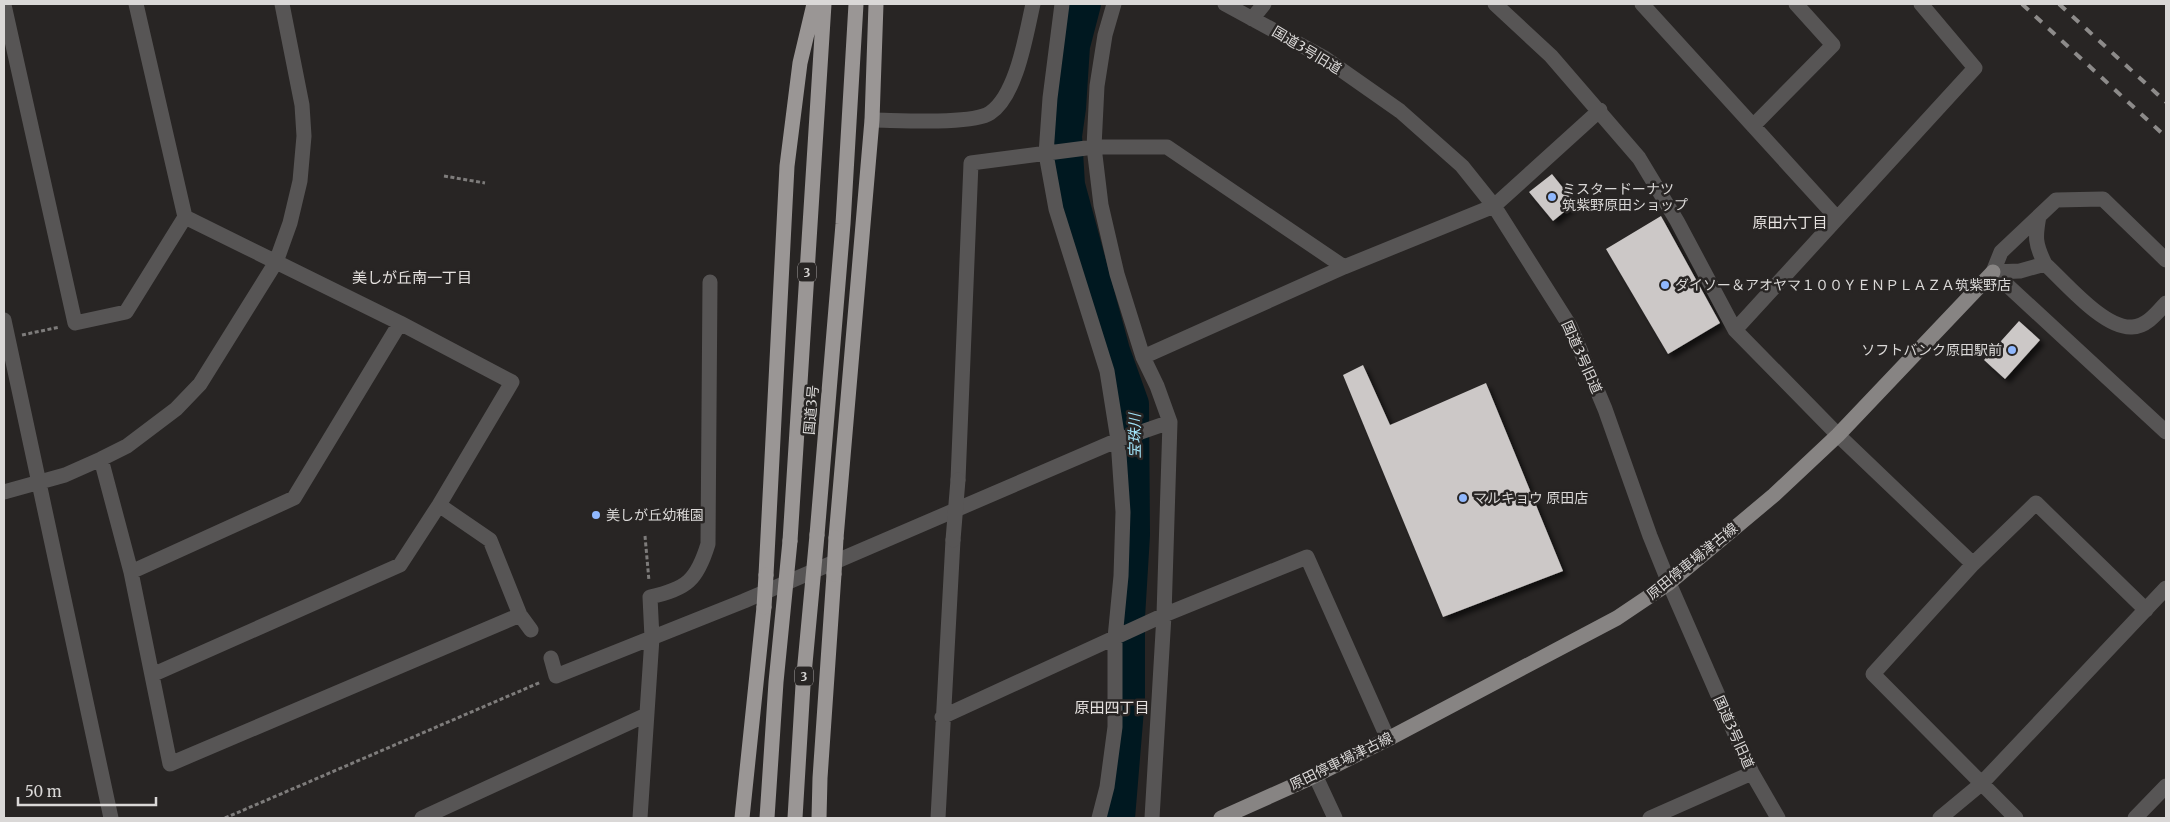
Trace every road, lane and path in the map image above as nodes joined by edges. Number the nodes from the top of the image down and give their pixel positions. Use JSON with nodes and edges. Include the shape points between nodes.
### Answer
{"nodes":[{"id":1,"x":136,"y":4,"type":"edge"},
{"id":2,"x":282,"y":4,"type":"edge"},
{"id":3,"x":814,"y":4,"type":"edge"},
{"id":4,"x":824,"y":4,"type":"edge"},
{"id":5,"x":856,"y":4,"type":"edge"},
{"id":6,"x":876,"y":4,"type":"edge"},
{"id":7,"x":1033,"y":4,"type":"edge"},
{"id":8,"x":1062,"y":4,"type":"edge"},
{"id":9,"x":1114,"y":4,"type":"edge"},
{"id":10,"x":1225,"y":4,"type":"edge"},
{"id":11,"x":1264,"y":4,"type":"edge"},
{"id":12,"x":1495,"y":4,"type":"edge"},
{"id":13,"x":1642,"y":4,"type":"edge"},
{"id":14,"x":1796,"y":4,"type":"edge"},
{"id":15,"x":1920,"y":4,"type":"edge"},
{"id":16,"x":4,"y":5,"type":"edge"},
{"id":17,"x":1252,"y":18,"type":"junction"},
{"id":18,"x":1600,"y":110,"type":"junction"},
{"id":19,"x":872,"y":120,"type":"junction"},
{"id":20,"x":1754,"y":126,"type":"junction"},
{"id":21,"x":1094,"y":147,"type":"junction"},
{"id":22,"x":1046,"y":154,"type":"junction"},
{"id":23,"x":444,"y":176,"type":"dead end"},
{"id":24,"x":485,"y":183,"type":"dead end"},
{"id":25,"x":1494,"y":206,"type":"junction"},
{"id":26,"x":2039,"y":216,"type":"junction"},
{"id":27,"x":185,"y":218,"type":"junction"},
{"id":28,"x":1837,"y":218,"type":"junction"},
{"id":29,"x":2166,"y":260,"type":"edge"},
{"id":30,"x":276,"y":262,"type":"junction"},
{"id":31,"x":2045,"y":264,"type":"junction"},
{"id":32,"x":1344,"y":266,"type":"junction"},
{"id":33,"x":1994,"y":272,"type":"junction"},
{"id":34,"x":710,"y":282,"type":"dead end"},
{"id":35,"x":2166,"y":303,"type":"edge"},
{"id":36,"x":4,"y":320,"type":"edge"},
{"id":37,"x":75,"y":323,"type":"junction"},
{"id":38,"x":400,"y":323,"type":"junction"},
{"id":39,"x":1736,"y":330,"type":"junction"},
{"id":40,"x":8,"y":338,"type":"junction"},
{"id":41,"x":1142,"y":357,"type":"junction"},
{"id":42,"x":1170,"y":422,"type":"junction"},
{"id":43,"x":2166,"y":432,"type":"edge"},
{"id":44,"x":1838,"y":436,"type":"junction"},
{"id":45,"x":1118,"y":440,"type":"junction"},
{"id":46,"x":101,"y":459,"type":"junction"},
{"id":47,"x":38,"y":482,"type":"junction"},
{"id":48,"x":4,"y":492,"type":"edge"},
{"id":49,"x":438,"y":505,"type":"junction"},
{"id":50,"x":645,"y":536,"type":"dead end"},
{"id":51,"x":1973,"y":564,"type":"junction"},
{"id":52,"x":132,"y":572,"type":"junction"},
{"id":53,"x":1669,"y":583,"type":"junction"},
{"id":54,"x":2166,"y":588,"type":"edge"},
{"id":55,"x":650,"y":597,"type":"junction"},
{"id":56,"x":2146,"y":610,"type":"junction"},
{"id":57,"x":1164,"y":615,"type":"junction"},
{"id":58,"x":520,"y":616,"type":"junction"},
{"id":59,"x":531,"y":630,"type":"dead end"},
{"id":60,"x":652,"y":638,"type":"junction"},
{"id":61,"x":1115,"y":638,"type":"junction"},
{"id":62,"x":551,"y":658,"type":"dead end"},
{"id":63,"x":152,"y":675,"type":"junction"},
{"id":64,"x":556,"y":676,"type":"junction"},
{"id":65,"x":646,"y":715,"type":"junction"},
{"id":66,"x":942,"y":717,"type":"junction"},
{"id":67,"x":1388,"y":739,"type":"junction"},
{"id":68,"x":1752,"y":773,"type":"junction"},
{"id":69,"x":1315,"y":775,"type":"junction"},
{"id":70,"x":1980,"y":784,"type":"junction"},
{"id":71,"x":2166,"y":786,"type":"edge"},
{"id":72,"x":111,"y":818,"type":"edge"},
{"id":73,"x":225,"y":818,"type":"edge"},
{"id":74,"x":422,"y":818,"type":"edge"},
{"id":75,"x":640,"y":818,"type":"edge"},
{"id":76,"x":742,"y":818,"type":"edge"},
{"id":77,"x":767,"y":818,"type":"edge"},
{"id":78,"x":795,"y":818,"type":"edge"},
{"id":79,"x":819,"y":818,"type":"edge"},
{"id":80,"x":938,"y":818,"type":"edge"},
{"id":81,"x":1099,"y":818,"type":"edge"},
{"id":82,"x":1152,"y":818,"type":"edge"},
{"id":83,"x":1221,"y":818,"type":"edge"},
{"id":84,"x":1335,"y":818,"type":"edge"},
{"id":85,"x":1650,"y":818,"type":"edge"},
{"id":86,"x":1778,"y":818,"type":"edge"},
{"id":87,"x":1940,"y":818,"type":"edge"},
{"id":88,"x":2016,"y":818,"type":"edge"},
{"id":89,"x":2135,"y":818,"type":"edge"}],
"edges":[{"from":1,"to":27,"type":"street"},
{"from":2,"to":30,"type":"street","via":[[302,105],[304,136],[300,181]]},
{"from":3,"to":76,"type":"highway","bridge":true,"via":[[800,63],[787,166],[764,607]]},
{"from":4,"to":77,"type":"highway","name":"国道3号","number":"3","bridge":true,"via":[[790,541]]},
{"from":5,"to":78,"type":"highway","name":"国道3号","number":"3","bridge":true,"via":[[843,224]]},
{"from":6,"to":19,"type":"highway"},
{"from":7,"to":19,"type":"street","via":[[1012,88],[990,113],[967,120]]},
{"from":8,"to":22,"type":"street"},
{"from":9,"to":21,"type":"street","via":[[1096,86]]},
{"from":10,"to":17,"type":"street","name":"国道3号旧道"},
{"from":11,"to":17,"type":"street"},
{"from":12,"to":18,"type":"street","via":[[1551,56]]},
{"from":13,"to":20,"type":"street"},
{"from":14,"to":20,"type":"street","via":[[1833,46]]},
{"from":15,"to":28,"type":"street","via":[[1975,68]]},
{"from":16,"to":37,"type":"street"},
{"from":17,"to":25,"type":"street","name":"国道3号旧道","via":[[1323,57],[1400,111],[1462,166]]},
{"from":18,"to":25,"type":"street"},
{"from":18,"to":39,"type":"street","via":[[1639,158]]},
{"from":19,"to":79,"type":"highway","bridge":true,"via":[[836,538]]},
{"from":20,"to":28,"type":"street"},
{"from":21,"to":22,"type":"street"},
{"from":21,"to":32,"type":"street","via":[[1166,147]]},
{"from":21,"to":41,"type":"street","via":[[1101,205],[1117,274]]},
{"from":22,"to":45,"type":"street","via":[[1056,209],[1107,371]]},
{"from":22,"to":66,"type":"street","bridge":true,"via":[[971,163],[958,480]]},
{"from":23,"to":24,"type":"path"},
{"from":25,"to":32,"type":"street"},
{"from":25,"to":53,"type":"street","name":"国道3号旧道","via":[[1570,326],[1605,409]]},
{"from":26,"to":29,"type":"street","via":[[2056,200],[2103,199]]},
{"from":26,"to":31,"type":"street","via":[[2035,237]]},
{"from":26,"to":33,"type":"street","via":[[2001,252]]},
{"from":27,"to":30,"type":"street"},
{"from":27,"to":37,"type":"street","via":[[126,312]]},
{"from":28,"to":39,"type":"street"},
{"from":30,"to":38,"type":"street"},
{"from":30,"to":46,"type":"street","via":[[200,384],[157,424],[127,446]]},
{"from":31,"to":33,"type":"street","via":[[2020,271]]},
{"from":31,"to":35,"type":"street","via":[[2112,323],[2132,328],[2151,320]]},
{"from":32,"to":41,"type":"street"},
{"from":33,"to":43,"type":"street"},
{"from":33,"to":44,"type":"main road","name":"原田停車場津古線"},
{"from":34,"to":55,"type":"street","via":[[708,544],[701,566],[690,580],[674,592]]},
{"from":36,"to":40,"type":"street"},
{"from":37,"to":40,"type":"path"},
{"from":38,"to":49,"type":"street","via":[[512,382]]},
{"from":38,"to":52,"type":"street","via":[[294,498]]},
{"from":39,"to":44,"type":"street"},
{"from":40,"to":47,"type":"street"},
{"from":41,"to":42,"type":"street"},
{"from":42,"to":45,"type":"street"},
{"from":42,"to":57,"type":"street"},
{"from":44,"to":51,"type":"street"},
{"from":44,"to":53,"type":"main road","name":"原田停車場津古線","via":[[1774,495]]},
{"from":45,"to":60,"type":"street"},
{"from":45,"to":61,"type":"street","via":[[1123,512]]},
{"from":46,"to":47,"type":"street","via":[[65,475]]},
{"from":46,"to":52,"type":"street"},
{"from":47,"to":48,"type":"street"},
{"from":47,"to":72,"type":"street"},
{"from":49,"to":58,"type":"street","via":[[490,540]]},
{"from":49,"to":63,"type":"street","via":[[400,565]]},
{"from":50,"to":55,"type":"path"},
{"from":51,"to":56,"type":"street","via":[[2036,503]]},
{"from":51,"to":70,"type":"street","via":[[1873,674]]},
{"from":52,"to":63,"type":"street"},
{"from":53,"to":67,"type":"main road","name":"原田停車場津古線","via":[[1617,618]]},
{"from":53,"to":68,"type":"street","name":"国道3号旧道"},
{"from":54,"to":56,"type":"street"},
{"from":55,"to":60,"type":"street"},
{"from":56,"to":70,"type":"street"},
{"from":57,"to":61,"type":"street"},
{"from":57,"to":67,"type":"street","via":[[1307,557]]},
{"from":57,"to":82,"type":"street"},
{"from":58,"to":59,"type":"street"},
{"from":58,"to":63,"type":"street","via":[[170,764]]},
{"from":60,"to":64,"type":"street"},
{"from":60,"to":65,"type":"street"},
{"from":61,"to":66,"type":"street"},
{"from":61,"to":81,"type":"street","via":[[1115,727],[1107,787]]},
{"from":62,"to":64,"type":"street"},
{"from":64,"to":73,"type":"path"},
{"from":65,"to":74,"type":"street"},
{"from":65,"to":75,"type":"street"},
{"from":66,"to":80,"type":"street"},
{"from":67,"to":69,"type":"main road","name":"原田停車場津古線"},
{"from":68,"to":85,"type":"street"},
{"from":68,"to":86,"type":"street","name":"国道3号旧道"},
{"from":69,"to":83,"type":"main road","name":"原田停車場津古線"},
{"from":69,"to":84,"type":"street"},
{"from":70,"to":87,"type":"street"},
{"from":70,"to":88,"type":"street"},
{"from":71,"to":89,"type":"street"}]}
